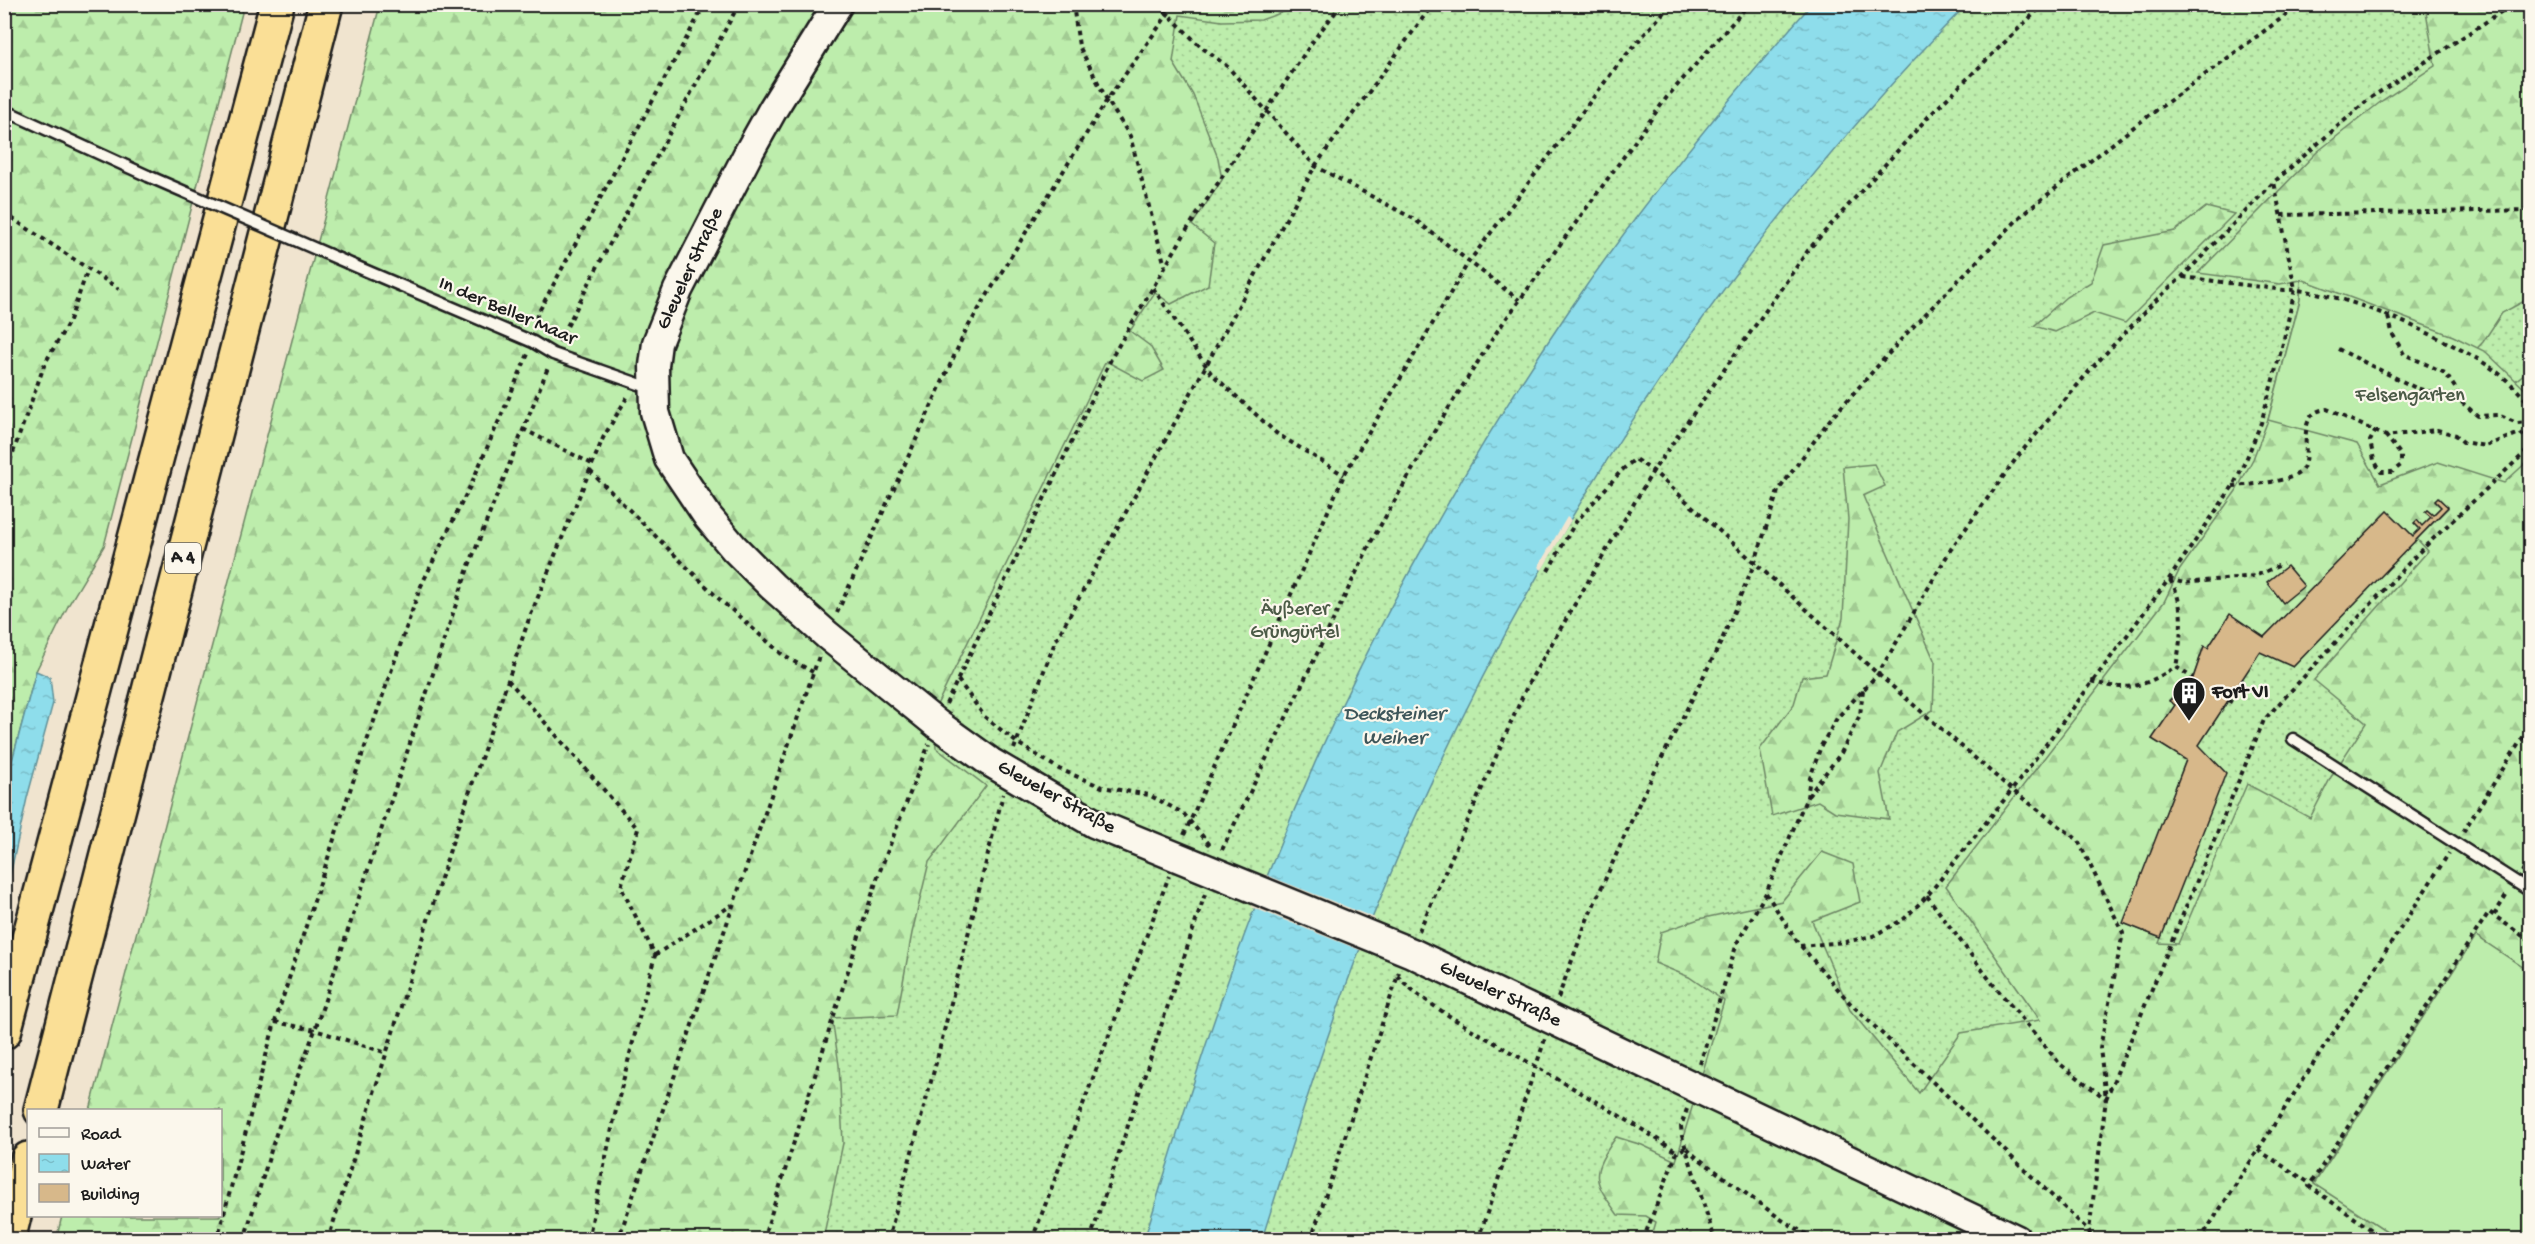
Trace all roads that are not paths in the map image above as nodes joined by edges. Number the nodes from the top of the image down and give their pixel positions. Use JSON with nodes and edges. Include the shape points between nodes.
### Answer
{"nodes":[{"id":1,"x":277,"y":4,"type":"edge"},
{"id":2,"x":326,"y":4,"type":"edge"},
{"id":3,"x":838,"y":4,"type":"edge"},
{"id":4,"x":4,"y":110,"type":"edge"},
{"id":5,"x":644,"y":386,"type":"junction"},
{"id":6,"x":2293,"y":739,"type":"dead end"},
{"id":7,"x":2530,"y":891,"type":"edge"},
{"id":8,"x":4,"y":1032,"type":"edge"},
{"id":9,"x":41,"y":1109,"type":"edge"},
{"id":10,"x":27,"y":1163,"type":"edge"},
{"id":11,"x":8,"y":1239,"type":"edge"},
{"id":12,"x":2017,"y":1239,"type":"edge"}],
"edges":[{"from":1,"to":8,"type":"highway"},
{"from":2,"to":9,"type":"highway","number":"A 4"},
{"from":3,"to":5,"type":"street","name":"Gleueler Straße","via":[[772,109],[678,290]]},
{"from":4,"to":5,"type":"lane","name":"In der Beller Maar","bridge":true,"via":[[553,354]]},
{"from":5,"to":12,"type":"street","name":"Gleueler Straße","via":[[669,459],[734,548],[827,635],[937,724],[1007,772],[1094,823],[1404,949]]},
{"from":6,"to":7,"type":"lane"},
{"from":10,"to":11,"type":"highway"}]}
